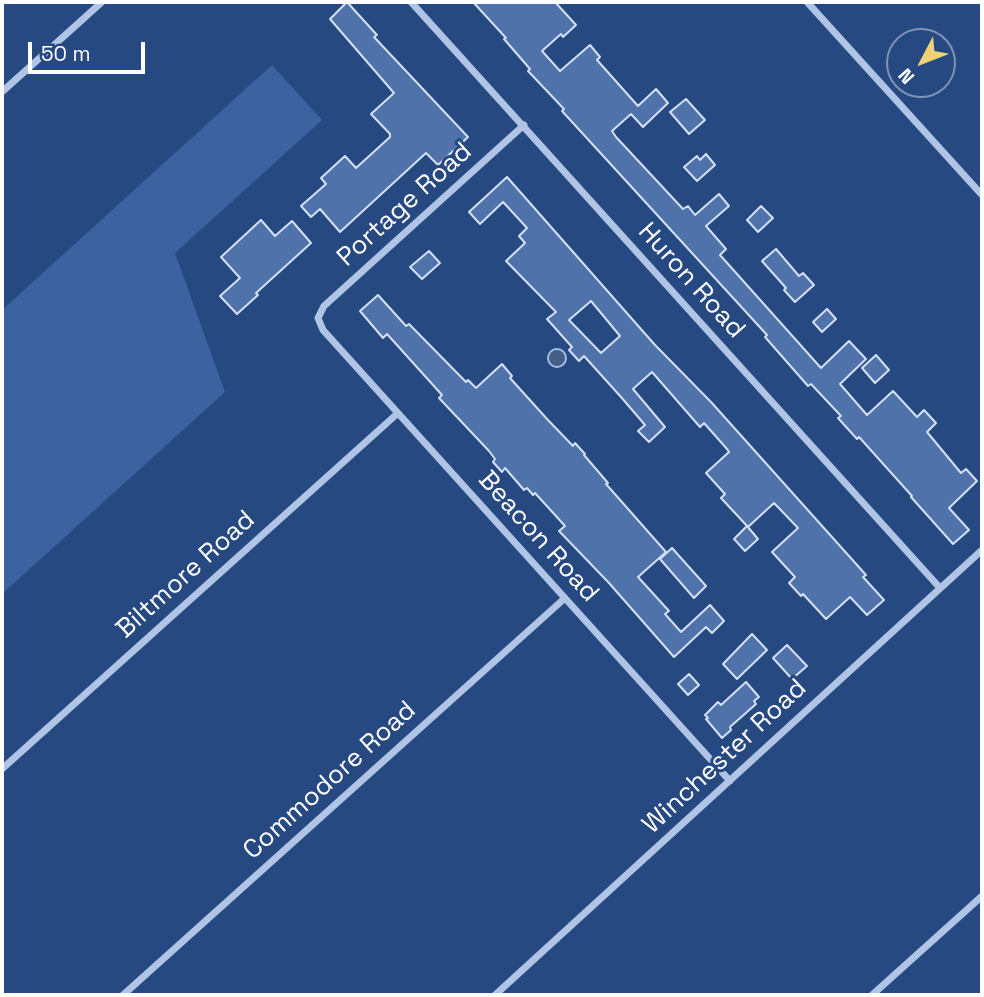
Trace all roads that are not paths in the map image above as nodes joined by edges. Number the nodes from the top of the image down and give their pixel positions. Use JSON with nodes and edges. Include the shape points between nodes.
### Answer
{"nodes":[{"id":1,"x":102,"y":2,"type":"edge"},
{"id":2,"x":411,"y":2,"type":"edge"},
{"id":3,"x":807,"y":2,"type":"edge"},
{"id":4,"x":2,"y":92,"type":"edge"},
{"id":5,"x":524,"y":125,"type":"junction"},
{"id":6,"x":982,"y":195,"type":"edge"},
{"id":7,"x":318,"y":318,"type":"joint"},
{"id":8,"x":398,"y":413,"type":"junction"},
{"id":9,"x":982,"y":550,"type":"edge"},
{"id":10,"x":940,"y":588,"type":"junction"},
{"id":11,"x":565,"y":598,"type":"junction"},
{"id":12,"x":2,"y":769,"type":"edge"},
{"id":13,"x":730,"y":781,"type":"junction"},
{"id":14,"x":982,"y":896,"type":"edge"},
{"id":15,"x":505,"y":987,"type":"junction"},
{"id":16,"x":123,"y":995,"type":"edge"},
{"id":17,"x":495,"y":995,"type":"edge"},
{"id":18,"x":512,"y":995,"type":"edge"},
{"id":19,"x":872,"y":995,"type":"edge"}],
"edges":[{"from":1,"to":4,"type":"street"},
{"from":2,"to":5,"type":"street","name":"Huron Road"},
{"from":3,"to":6,"type":"street"},
{"from":5,"to":7,"type":"street","name":"Portage Road","via":[[324,306]]},
{"from":5,"to":10,"type":"street","name":"Huron Road"},
{"from":7,"to":8,"type":"street","name":"Beacon Road","via":[[323,330]]},
{"from":8,"to":11,"type":"street","name":"Beacon Road"},
{"from":8,"to":12,"type":"street","name":"Biltmore Road"},
{"from":9,"to":10,"type":"street","name":"Winchester Road"},
{"from":10,"to":13,"type":"street","name":"Winchester Road"},
{"from":11,"to":13,"type":"street","name":"Beacon Road"},
{"from":11,"to":16,"type":"street","name":"Commodore Road"},
{"from":13,"to":15,"type":"street","name":"Winchester Road"},
{"from":14,"to":19,"type":"street"},
{"from":15,"to":17,"type":"street","name":"Winchester Road"},
{"from":15,"to":18,"type":"street"}]}
